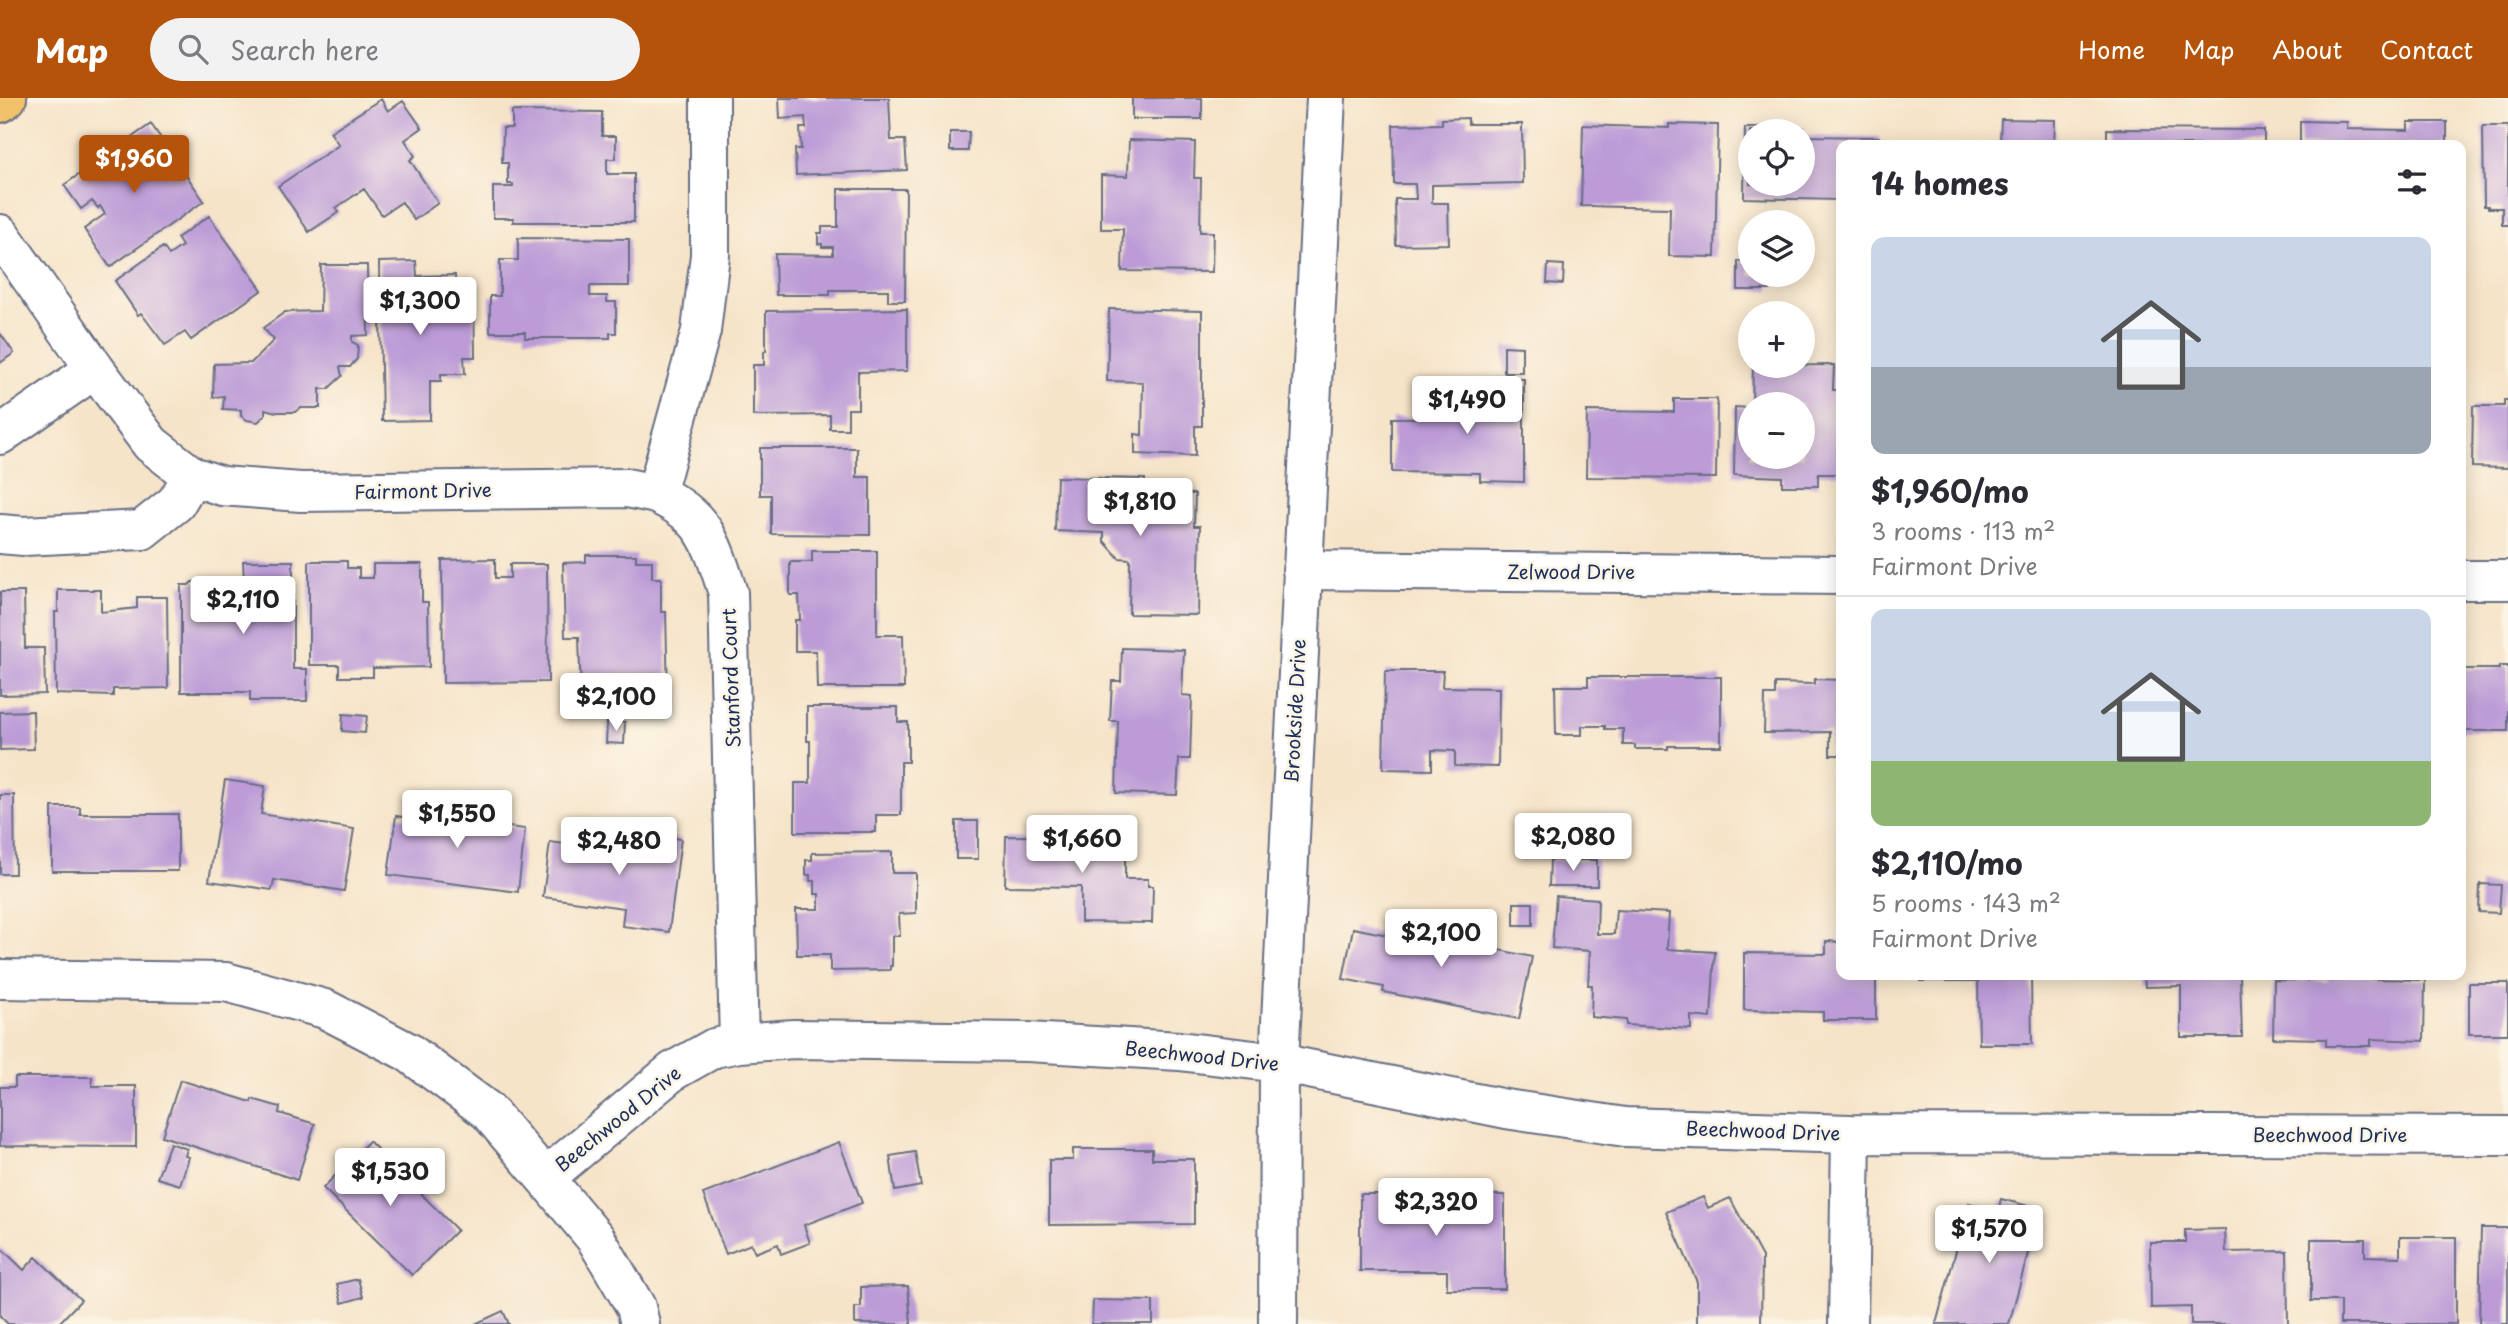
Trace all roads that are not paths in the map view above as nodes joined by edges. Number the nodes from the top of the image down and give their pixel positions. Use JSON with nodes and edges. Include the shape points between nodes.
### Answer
{"nodes":[{"id":1,"x":7,"y":98,"type":"edge"},
{"id":2,"x":710,"y":98,"type":"edge"},
{"id":3,"x":1326,"y":98,"type":"edge"},
{"id":4,"x":0,"y":103,"type":"edge"},
{"id":5,"x":0,"y":234,"type":"edge"},
{"id":6,"x":95,"y":369,"type":"junction"},
{"id":7,"x":0,"y":435,"type":"edge"},
{"id":8,"x":192,"y":476,"type":"junction"},
{"id":9,"x":656,"y":494,"type":"junction"},
{"id":10,"x":0,"y":534,"type":"edge"},
{"id":11,"x":1302,"y":570,"type":"junction"},
{"id":12,"x":1836,"y":575,"type":"edge"},
{"id":13,"x":2466,"y":580,"type":"edge"},
{"id":14,"x":2508,"y":580,"type":"edge"},
{"id":15,"x":0,"y":979,"type":"edge"},
{"id":16,"x":739,"y":1043,"type":"junction"},
{"id":17,"x":1279,"y":1063,"type":"junction"},
{"id":18,"x":1851,"y":1134,"type":"junction"},
{"id":19,"x":2508,"y":1136,"type":"edge"},
{"id":20,"x":545,"y":1178,"type":"junction"},
{"id":21,"x":640,"y":1324,"type":"edge"},
{"id":22,"x":1278,"y":1324,"type":"edge"},
{"id":23,"x":1848,"y":1324,"type":"edge"}],
"edges":[{"from":1,"to":4,"type":"main road"},
{"from":2,"to":9,"type":"street","via":[[710,255],[701,331]]},
{"from":3,"to":11,"type":"street","name":"Brookside Drive"},
{"from":5,"to":6,"type":"street","name":"Fairmont Drive"},
{"from":6,"to":7,"type":"street"},
{"from":6,"to":8,"type":"street","name":"Fairmont Drive","via":[[151,444]]},
{"from":8,"to":9,"type":"street","name":"Fairmont Drive","via":[[222,486],[301,492],[627,488]]},
{"from":8,"to":10,"type":"street","via":[[176,503],[142,530]]},
{"from":9,"to":16,"type":"street","name":"Stanford Court","via":[[679,504],[698,523],[712,545],[728,593]]},
{"from":11,"to":12,"type":"street","name":"Zelwood Drive"},
{"from":11,"to":17,"type":"street","name":"Brookside Drive"},
{"from":13,"to":14,"type":"street"},
{"from":15,"to":20,"type":"street","name":"Beechwood Drive","via":[[226,982],[326,1009],[408,1052],[488,1111]]},
{"from":16,"to":17,"type":"street","name":"Beechwood Drive","via":[[794,1039],[1028,1042],[1178,1051]]},
{"from":16,"to":20,"type":"street","name":"Beechwood Drive","via":[[714,1048],[673,1071]]},
{"from":17,"to":18,"type":"street","name":"Beechwood Drive","via":[[1507,1109],[1625,1127]]},
{"from":17,"to":22,"type":"street","name":"Brookside Drive"},
{"from":18,"to":19,"type":"street","name":"Beechwood Drive"},
{"from":18,"to":23,"type":"street"},
{"from":20,"to":21,"type":"street","via":[[596,1238],[636,1307]]}]}
